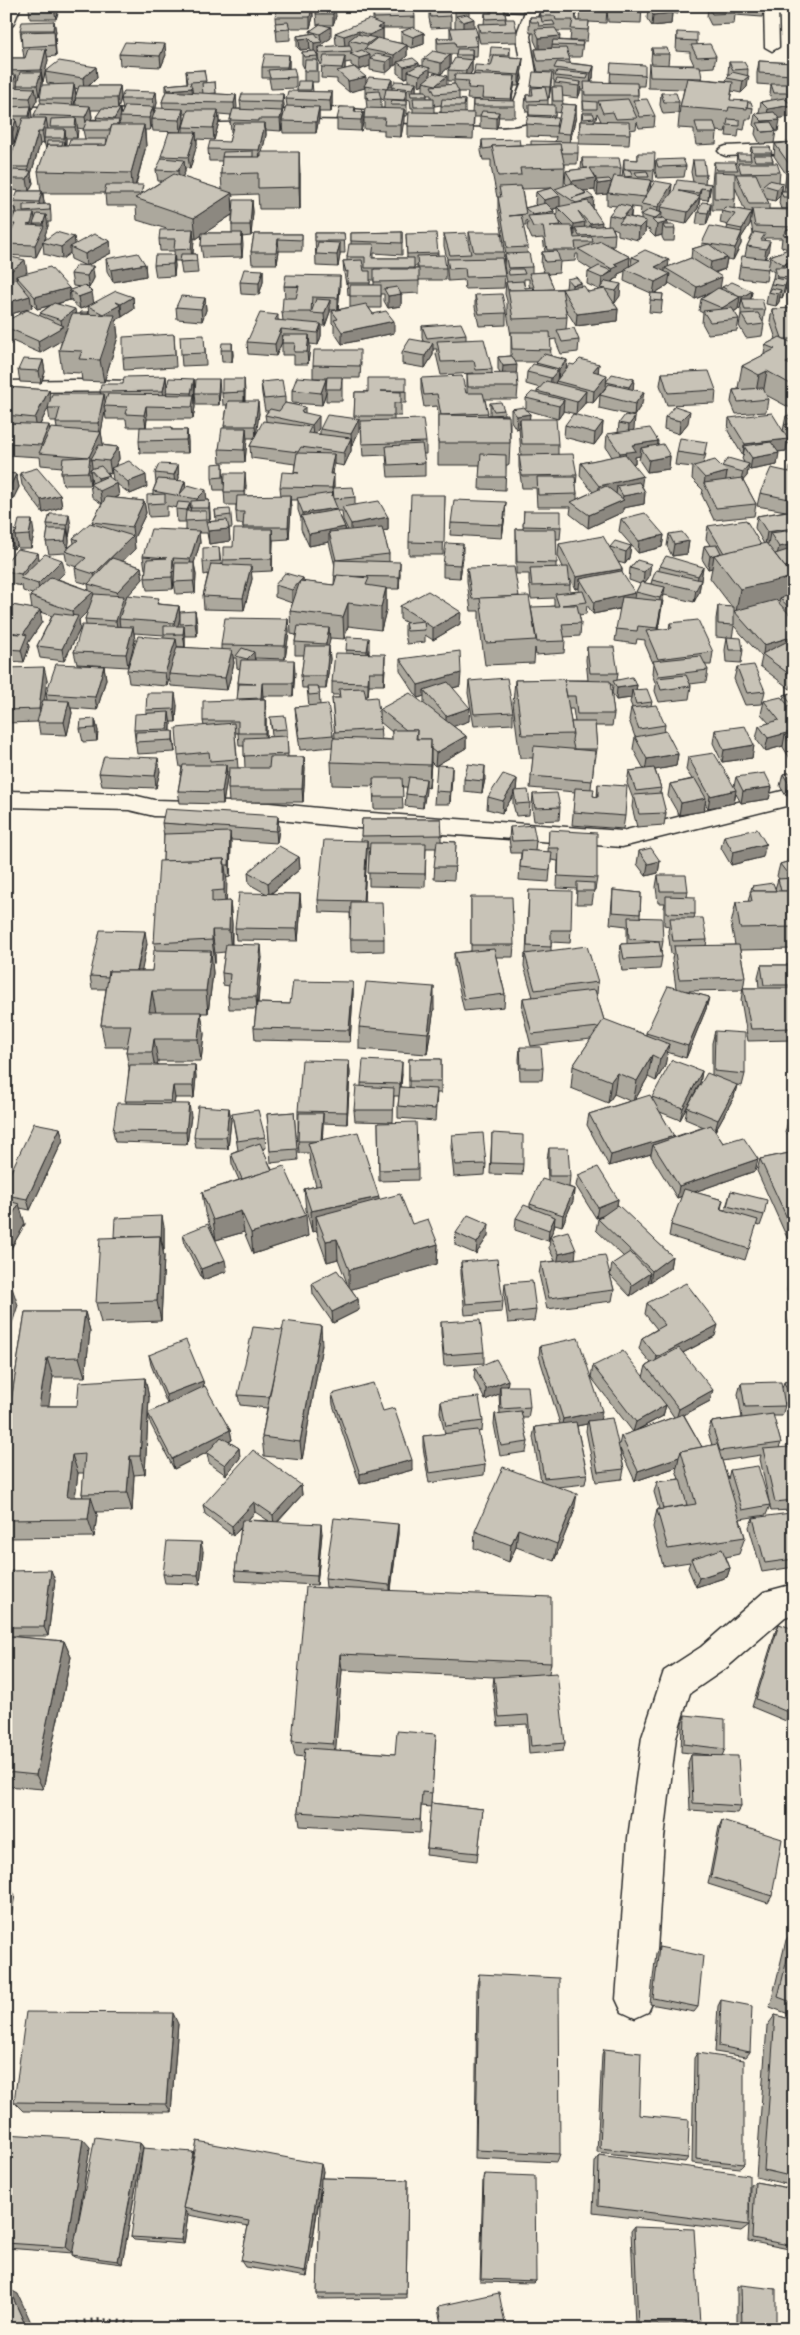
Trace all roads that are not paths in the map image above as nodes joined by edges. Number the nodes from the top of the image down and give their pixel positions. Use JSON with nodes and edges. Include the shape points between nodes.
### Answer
{"nodes":[{"id":1,"x":14,"y":6,"type":"edge"},
{"id":2,"x":534,"y":6,"type":"edge"},
{"id":3,"x":771,"y":6,"type":"edge"},
{"id":4,"x":6,"y":25,"type":"edge"},
{"id":5,"x":772,"y":47,"type":"dead end"},
{"id":6,"x":6,"y":111,"type":"edge"},
{"id":7,"x":794,"y":148,"type":"edge"},
{"id":8,"x":726,"y":152,"type":"dead end"},
{"id":9,"x":152,"y":386,"type":"edge"},
{"id":10,"x":6,"y":387,"type":"edge"},
{"id":11,"x":794,"y":796,"type":"edge"},
{"id":12,"x":6,"y":799,"type":"edge"},
{"id":13,"x":794,"y":1600,"type":"edge"},
{"id":14,"x":635,"y":1999,"type":"dead end"}],
"edges":[{"from":1,"to":4,"type":"street"},
{"from":2,"to":6,"type":"street","via":[[522,36],[530,79],[520,104],[521,120],[435,121],[342,113],[224,117]]},
{"from":3,"to":5,"type":"street"},
{"from":7,"to":8,"type":"street"},
{"from":9,"to":10,"type":"street"},
{"from":11,"to":12,"type":"street","via":[[622,839],[269,811],[154,808],[129,802]]},
{"from":13,"to":14,"type":"street","via":[[776,1603],[713,1658],[676,1683],[659,1737],[646,1838]]}]}
